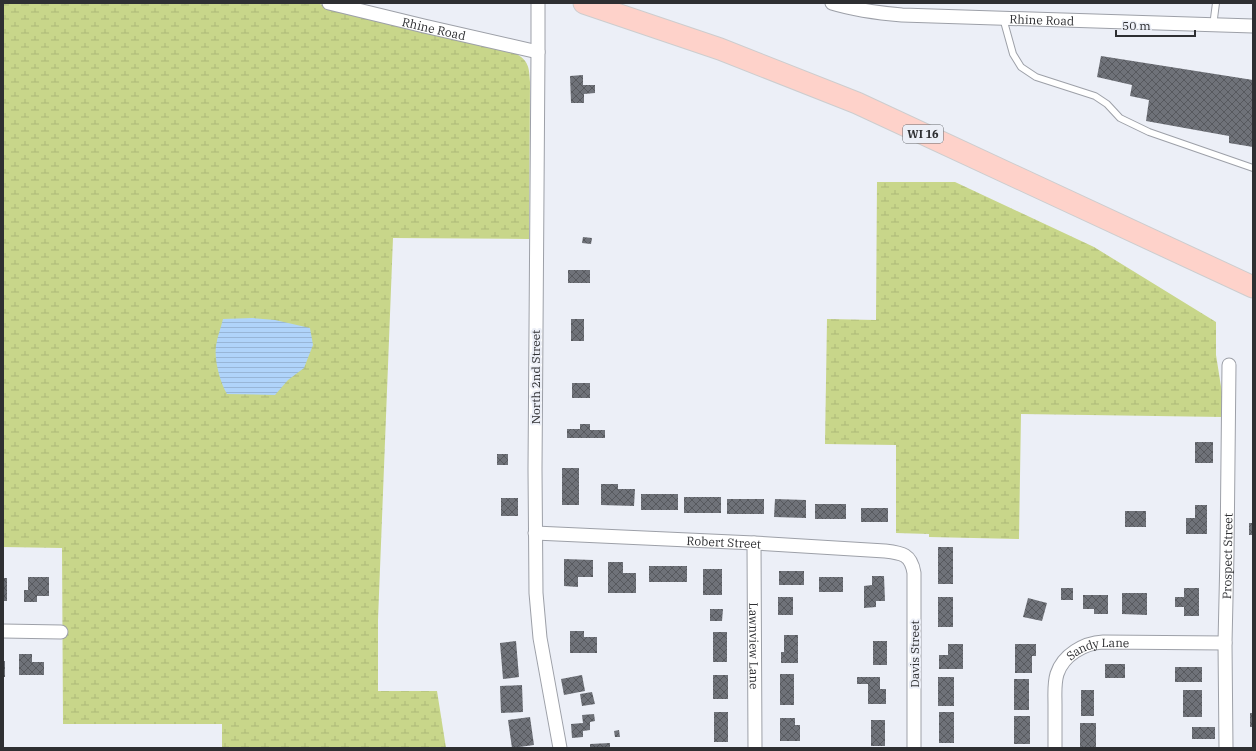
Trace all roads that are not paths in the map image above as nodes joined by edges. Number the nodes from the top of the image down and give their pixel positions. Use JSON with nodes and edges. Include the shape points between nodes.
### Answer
{"nodes":[{"id":1,"x":329,"y":3,"type":"edge"},
{"id":2,"x":538,"y":3,"type":"edge"},
{"id":3,"x":584,"y":3,"type":"edge"},
{"id":4,"x":832,"y":3,"type":"edge"},
{"id":5,"x":1216,"y":3,"type":"edge"},
{"id":6,"x":1003,"y":18,"type":"junction"},
{"id":7,"x":1213,"y":26,"type":"junction"},
{"id":8,"x":1253,"y":26,"type":"edge"},
{"id":9,"x":538,"y":52,"type":"junction"},
{"id":10,"x":1253,"y":168,"type":"edge"},
{"id":11,"x":1253,"y":287,"type":"edge"},
{"id":12,"x":1229,"y":365,"type":"dead end"},
{"id":13,"x":535,"y":533,"type":"junction"},
{"id":14,"x":754,"y":543,"type":"junction"},
{"id":15,"x":911,"y":560,"type":"joint"},
{"id":16,"x":3,"y":630,"type":"edge"},
{"id":17,"x":61,"y":632,"type":"dead end"},
{"id":18,"x":1224,"y":643,"type":"junction"},
{"id":19,"x":560,"y":748,"type":"edge"},
{"id":20,"x":755,"y":748,"type":"edge"},
{"id":21,"x":914,"y":748,"type":"edge"},
{"id":22,"x":1055,"y":748,"type":"edge"},
{"id":23,"x":1226,"y":748,"type":"edge"}],
"edges":[{"from":1,"to":9,"type":"street","name":"Rhine Road"},
{"from":2,"to":9,"type":"street","name":"North 2nd Street"},
{"from":3,"to":11,"type":"highway","number":"WI 16","via":[[720,49],[857,104]]},
{"from":4,"to":6,"type":"street","name":"Rhine Road","via":[[882,13]]},
{"from":5,"to":7,"type":"lane"},
{"from":6,"to":7,"type":"street","name":"Rhine Road"},
{"from":6,"to":10,"type":"lane","via":[[1013,54],[1021,67],[1036,78],[1095,96],[1120,118],[1149,132]]},
{"from":7,"to":8,"type":"street","name":"Rhine Road"},
{"from":9,"to":13,"type":"street","name":"North 2nd Street"},
{"from":12,"to":18,"type":"street","name":"Prospect Street"},
{"from":13,"to":14,"type":"street","name":"Robert Street"},
{"from":13,"to":19,"type":"street","name":"North 2nd Street","via":[[540,638]]},
{"from":14,"to":15,"type":"street","name":"Robert Street","via":[[885,550],[907,556]]},
{"from":14,"to":20,"type":"street","name":"Lawnview Lane"},
{"from":15,"to":21,"type":"street","name":"Davis Street","via":[[914,573]]},
{"from":16,"to":17,"type":"street"},
{"from":18,"to":22,"type":"street","name":"Sandy Lane","via":[[1096,642],[1074,651],[1056,675]]},
{"from":18,"to":23,"type":"street","name":"Prospect Street"}]}
